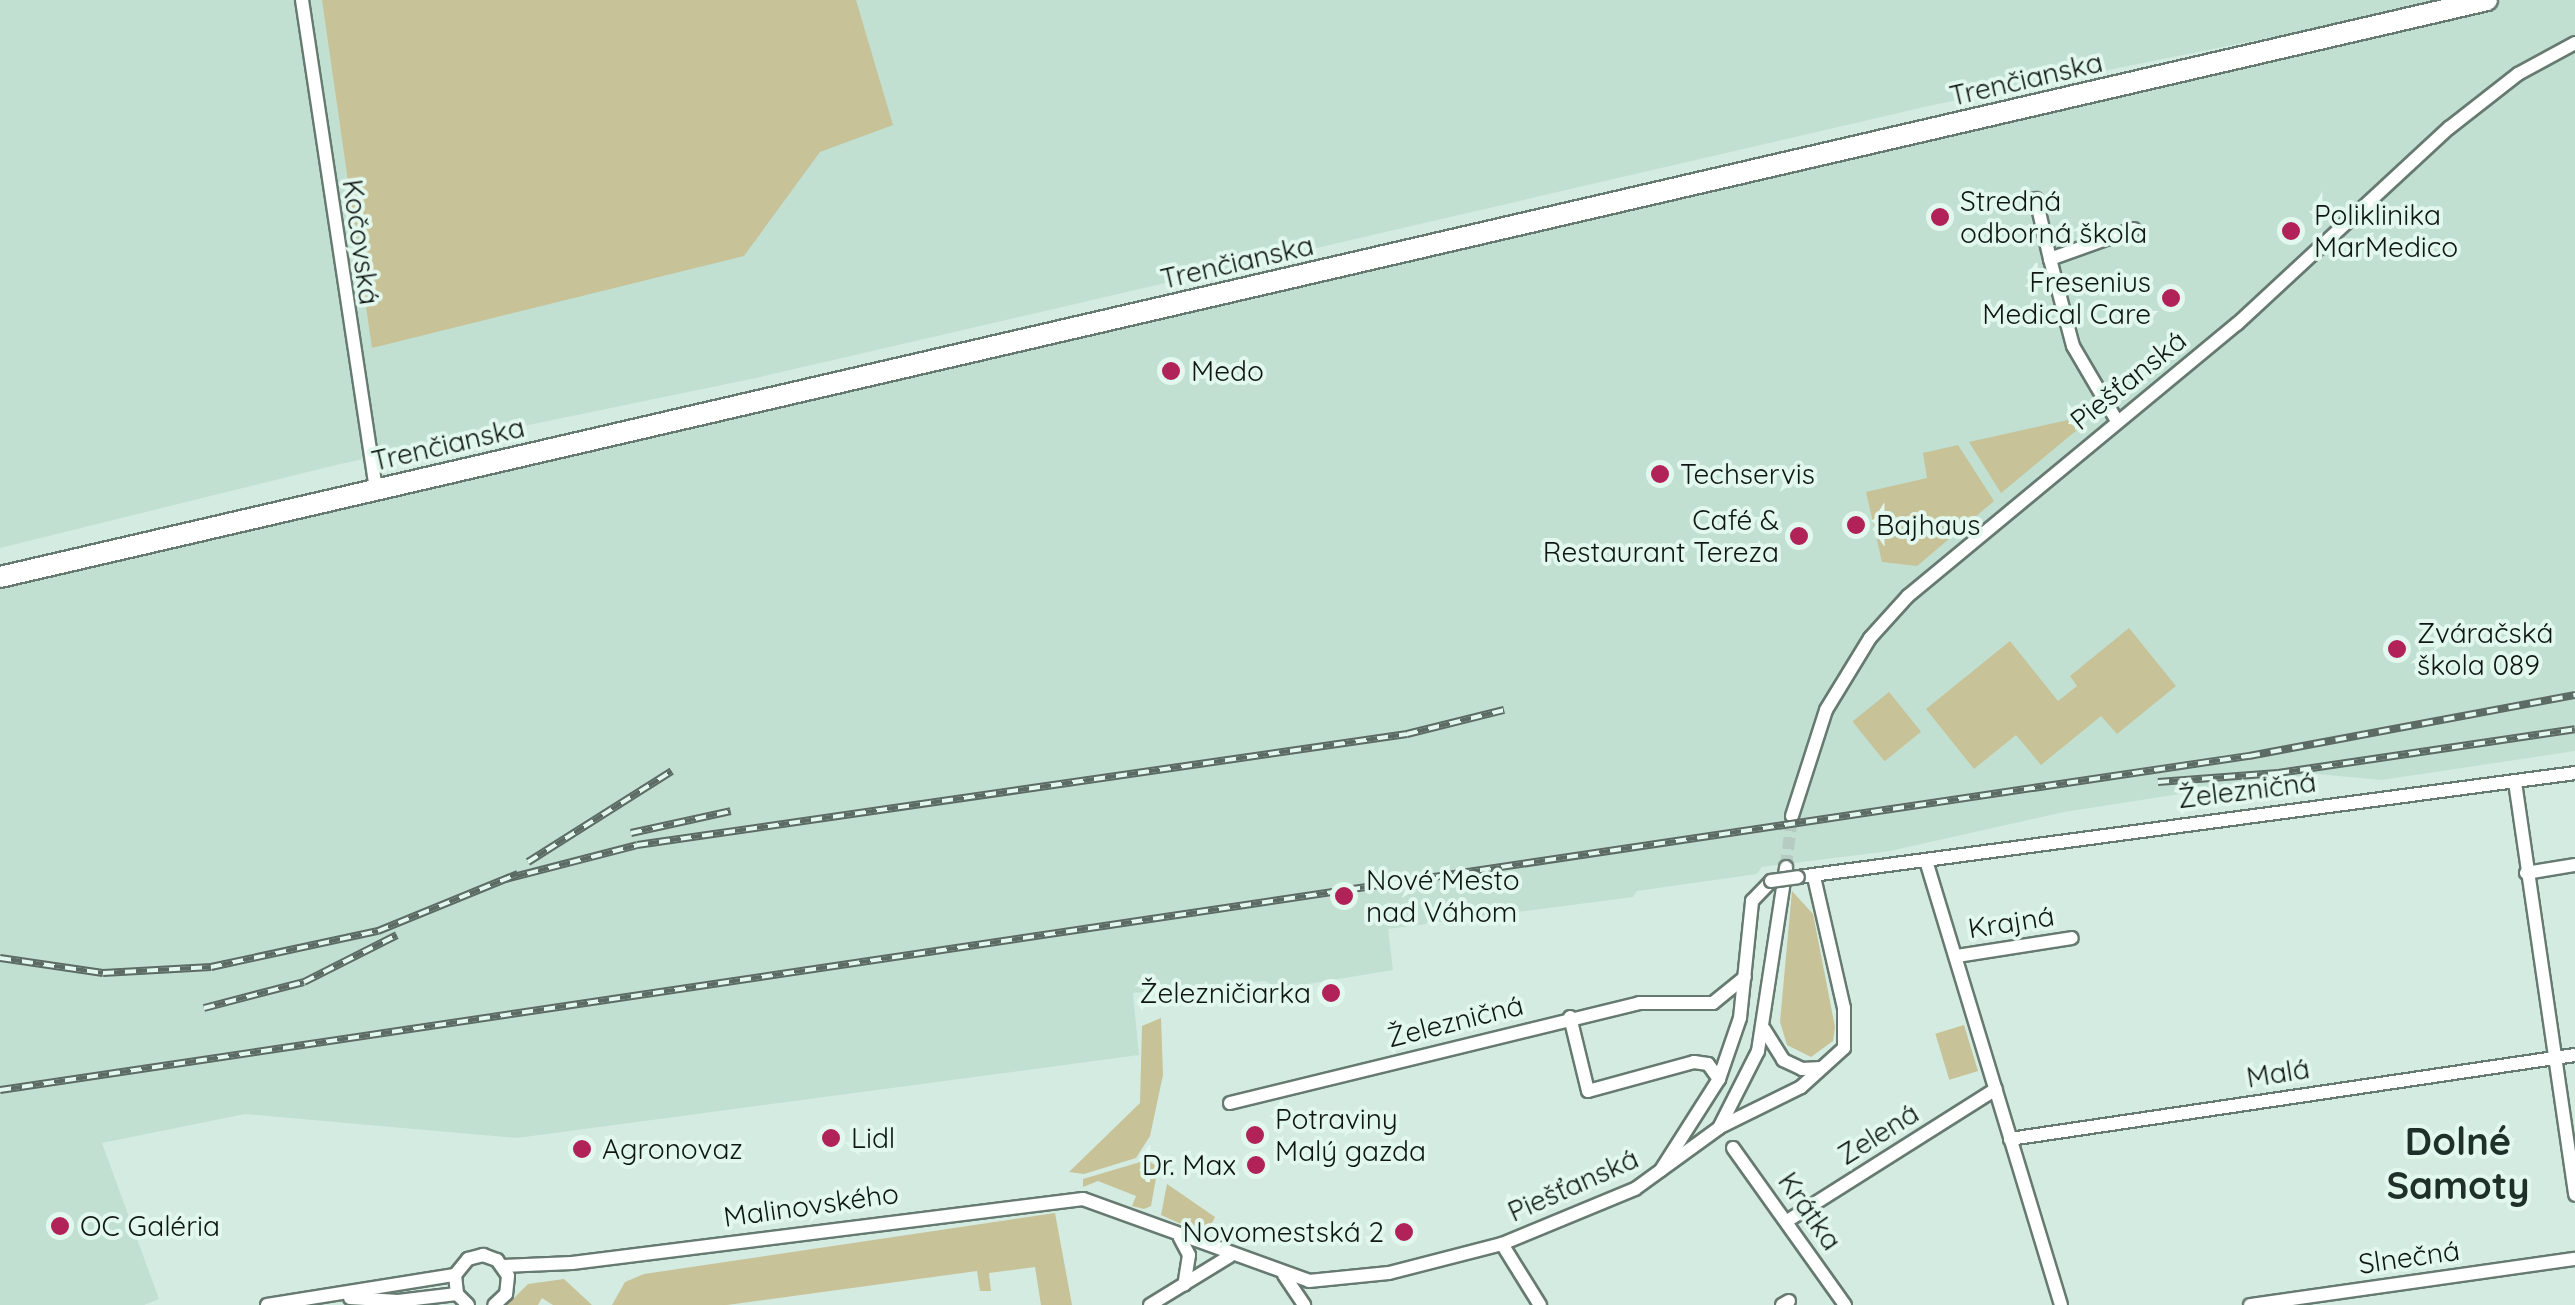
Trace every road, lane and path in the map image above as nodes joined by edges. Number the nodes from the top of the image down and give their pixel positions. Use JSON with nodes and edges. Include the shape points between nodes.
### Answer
{"nodes":[{"id":1,"x":302,"y":0,"type":"edge"},
{"id":2,"x":2487,"y":0,"type":"edge"},
{"id":3,"x":2575,"y":43,"type":"edge"},
{"id":4,"x":2036,"y":198,"type":"dead end"},
{"id":5,"x":2134,"y":229,"type":"dead end"},
{"id":6,"x":2050,"y":260,"type":"junction"},
{"id":7,"x":2116,"y":421,"type":"junction"},
{"id":8,"x":376,"y":490,"type":"junction"},
{"id":9,"x":0,"y":577,"type":"edge"},
{"id":10,"x":2575,"y":774,"type":"edge"},
{"id":11,"x":2515,"y":782,"type":"junction"},
{"id":12,"x":1792,"y":816,"type":"tunnel mouth"},
{"id":13,"x":1927,"y":864,"type":"junction"},
{"id":14,"x":2575,"y":865,"type":"edge"},
{"id":15,"x":1786,"y":868,"type":"tunnel mouth"},
{"id":16,"x":2526,"y":873,"type":"junction"},
{"id":17,"x":1814,"y":876,"type":"junction"},
{"id":18,"x":2072,"y":938,"type":"dead end"},
{"id":19,"x":1957,"y":956,"type":"junction"},
{"id":20,"x":1745,"y":977,"type":"junction"},
{"id":21,"x":1570,"y":1017,"type":"junction"},
{"id":22,"x":1764,"y":1029,"type":"junction"},
{"id":23,"x":2575,"y":1055,"type":"edge"},
{"id":24,"x":2554,"y":1057,"type":"junction"},
{"id":25,"x":1821,"y":1068,"type":"junction"},
{"id":26,"x":1719,"y":1079,"type":"junction"},
{"id":27,"x":1996,"y":1089,"type":"junction"},
{"id":28,"x":1230,"y":1102,"type":"dead end"},
{"id":29,"x":1718,"y":1128,"type":"junction"},
{"id":30,"x":2010,"y":1139,"type":"junction"},
{"id":31,"x":1733,"y":1148,"type":"dead end"},
{"id":32,"x":1660,"y":1173,"type":"junction"},
{"id":33,"x":2575,"y":1195,"type":"edge"},
{"id":34,"x":1083,"y":1199,"type":"joint"},
{"id":35,"x":1787,"y":1221,"type":"junction"},
{"id":36,"x":1180,"y":1238,"type":"junction"},
{"id":37,"x":1502,"y":1244,"type":"junction"},
{"id":38,"x":1230,"y":1256,"type":"junction"},
{"id":39,"x":2575,"y":1258,"type":"edge"},
{"id":40,"x":503,"y":1266,"type":"junction"},
{"id":41,"x":547,"y":1266,"type":"junction"},
{"id":42,"x":1284,"y":1275,"type":"junction"},
{"id":43,"x":455,"y":1276,"type":"junction"},
{"id":44,"x":1184,"y":1285,"type":"junction"},
{"id":45,"x":508,"y":1288,"type":"junction"},
{"id":46,"x":457,"y":1294,"type":"junction"},
{"id":47,"x":333,"y":1297,"type":"junction"},
{"id":48,"x":497,"y":1304,"type":"edge"},
{"id":49,"x":267,"y":1305,"type":"edge"},
{"id":50,"x":468,"y":1305,"type":"edge"},
{"id":51,"x":1150,"y":1305,"type":"edge"},
{"id":52,"x":1304,"y":1305,"type":"edge"},
{"id":53,"x":1540,"y":1305,"type":"edge"},
{"id":54,"x":1845,"y":1305,"type":"edge"},
{"id":55,"x":2061,"y":1305,"type":"edge"},
{"id":56,"x":2250,"y":1305,"type":"edge"}],
"edges":[{"from":1,"to":8,"type":"street","name":"Kočovská"},
{"from":2,"to":8,"type":"main road","name":"Trenčianska"},
{"from":3,"to":7,"type":"street","name":"Piešťanská","via":[[2518,74],[2449,128],[2237,324]]},
{"from":4,"to":6,"type":"street"},
{"from":5,"to":6,"type":"street"},
{"from":6,"to":7,"type":"street","via":[[2073,346]]},
{"from":7,"to":12,"type":"street","name":"Piešťanská","via":[[1931,576],[1870,638],[1826,710]]},
{"from":8,"to":9,"type":"main road","name":"Trenčianska"},
{"from":10,"to":11,"type":"street","name":"Železničná"},
{"from":11,"to":13,"type":"street","name":"Železničná","via":[[2231,816]]},
{"from":11,"to":16,"type":"street"},
{"from":13,"to":17,"type":"street","name":"Železničná"},
{"from":13,"to":19,"type":"street"},
{"from":14,"to":16,"type":"street"},
{"from":15,"to":22,"type":"street","name":"Piešťanská"},
{"from":16,"to":24,"type":"street"},
{"from":17,"to":20,"type":"street","name":"Železničná","bridge":true,"via":[[1771,881],[1752,901]]},
{"from":17,"to":25,"type":"street","via":[[1847,1038],[1838,1058]]},
{"from":18,"to":19,"type":"street","name":"Krajná"},
{"from":19,"to":27,"type":"street"},
{"from":20,"to":21,"type":"street","name":"Železničná","via":[[1723,1000],[1639,1003]]},
{"from":20,"to":26,"type":"street","via":[[1740,1018]]},
{"from":21,"to":26,"type":"street","via":[[1588,1091],[1694,1062],[1708,1064]]},
{"from":21,"to":28,"type":"street","name":"Železničná"},
{"from":22,"to":25,"type":"street","via":[[1783,1060],[1802,1070]]},
{"from":22,"to":29,"type":"street","name":"Piešťanská","via":[[1742,1091]]},
{"from":23,"to":24,"type":"street","name":"Malá"},
{"from":24,"to":30,"type":"street","name":"Malá"},
{"from":24,"to":33,"type":"street"},
{"from":25,"to":29,"type":"street","via":[[1801,1086]]},
{"from":26,"to":32,"type":"street"},
{"from":27,"to":30,"type":"street"},
{"from":27,"to":35,"type":"street","name":"Zelená"},
{"from":29,"to":32,"type":"street","name":"Piešťanská"},
{"from":30,"to":55,"type":"street"},
{"from":31,"to":35,"type":"street","name":"Krátka"},
{"from":32,"to":37,"type":"street","name":"Piešťanská"},
{"from":34,"to":36,"type":"street","name":"Piešťanská"},
{"from":34,"to":41,"type":"street","name":"Malinovského"},
{"from":35,"to":54,"type":"street","name":"Krátka"},
{"from":36,"to":38,"type":"street","name":"Piešťanská"},
{"from":36,"to":44,"type":"street","via":[[1189,1255]]},
{"from":37,"to":42,"type":"street","name":"Piešťanská","via":[[1354,1279]]},
{"from":37,"to":53,"type":"street"},
{"from":38,"to":42,"type":"street","name":"Piešťanská"},
{"from":38,"to":44,"type":"street"},
{"from":39,"to":56,"type":"street","name":"Slnečná"},
{"from":40,"to":41,"type":"street","name":"Malinovského"},
{"from":40,"to":43,"type":"street","name":"Malinovského","via":[[475,1256]]},
{"from":40,"to":45,"type":"street"},
{"from":41,"to":45,"type":"street","name":"Malinovského"},
{"from":42,"to":52,"type":"street"},
{"from":43,"to":46,"type":"street"},
{"from":43,"to":47,"type":"street"},
{"from":44,"to":51,"type":"street"},
{"from":45,"to":48,"type":"street"},
{"from":46,"to":47,"type":"street","via":[[398,1302]]},
{"from":46,"to":50,"type":"street"},
{"from":47,"to":49,"type":"street"}]}
